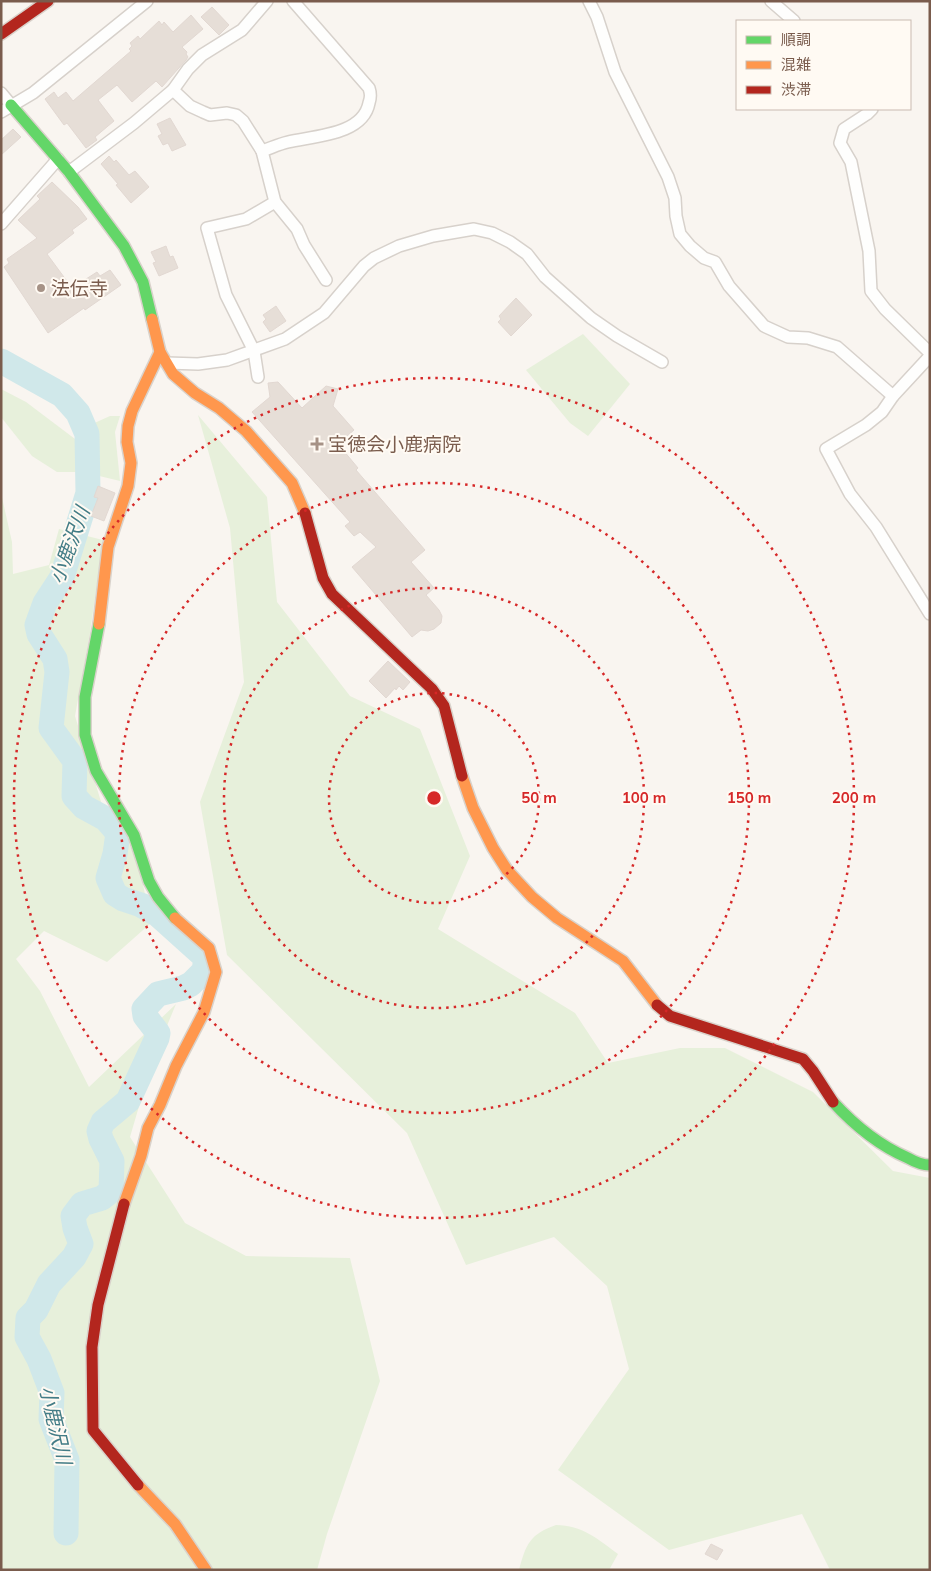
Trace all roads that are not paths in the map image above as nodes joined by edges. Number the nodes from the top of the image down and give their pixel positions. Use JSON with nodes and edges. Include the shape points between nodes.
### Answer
{"nodes":[{"id":1,"x":48,"y":1,"type":"edge"},
{"id":2,"x":148,"y":1,"type":"edge"},
{"id":3,"x":268,"y":1,"type":"edge"},
{"id":4,"x":293,"y":1,"type":"edge"},
{"id":5,"x":589,"y":1,"type":"edge"},
{"id":6,"x":771,"y":1,"type":"edge"},
{"id":7,"x":793,"y":20,"type":"edge"},
{"id":8,"x":1,"y":34,"type":"edge"},
{"id":9,"x":173,"y":90,"type":"junction"},
{"id":10,"x":1,"y":93,"type":"edge"},
{"id":11,"x":11,"y":105,"type":"junction"},
{"id":12,"x":871,"y":110,"type":"edge"},
{"id":13,"x":1,"y":112,"type":"edge"},
{"id":14,"x":262,"y":151,"type":"junction"},
{"id":15,"x":58,"y":159,"type":"junction"},
{"id":16,"x":69,"y":172,"type":"junction"},
{"id":17,"x":275,"y":202,"type":"junction"},
{"id":18,"x":1,"y":224,"type":"edge"},
{"id":19,"x":326,"y":280,"type":"dead end"},
{"id":20,"x":254,"y":351,"type":"junction"},
{"id":21,"x":160,"y":352,"type":"junction"},
{"id":22,"x":930,"y":355,"type":"edge"},
{"id":23,"x":662,"y":362,"type":"dead end"},
{"id":24,"x":166,"y":363,"type":"junction"},
{"id":25,"x":258,"y":377,"type":"dead end"},
{"id":26,"x":893,"y":396,"type":"junction"},
{"id":27,"x":926,"y":601,"type":"edge"},
{"id":28,"x":930,"y":614,"type":"edge"},
{"id":29,"x":930,"y":1165,"type":"edge"},
{"id":30,"x":206,"y":1570,"type":"edge"}],
"edges":[{"from":1,"to":8,"type":"main road"},
{"from":2,"to":11,"type":"street","via":[[33,93]]},
{"from":3,"to":9,"type":"street","via":[[242,30],[202,55]]},
{"from":4,"to":14,"type":"street","via":[[369,88],[368,110],[362,120],[334,133],[286,142]]},
{"from":5,"to":26,"type":"street","via":[[615,72],[668,177],[675,198],[680,234],[704,258],[715,262],[729,286],[764,326],[788,336],[837,347]]},
{"from":6,"to":7,"type":"street"},
{"from":9,"to":14,"type":"street","via":[[190,106],[210,115],[236,115]]},
{"from":9,"to":16,"type":"street"},
{"from":10,"to":11,"type":"street"},
{"from":11,"to":13,"type":"street"},
{"from":11,"to":15,"type":"main road"},
{"from":12,"to":22,"type":"street","via":[[844,129],[840,143],[850,162],[869,251],[871,291]]},
{"from":14,"to":17,"type":"street"},
{"from":15,"to":16,"type":"main road"},
{"from":15,"to":18,"type":"street"},
{"from":16,"to":21,"type":"main road","via":[[135,265],[143,282]]},
{"from":17,"to":19,"type":"street","via":[[297,229]]},
{"from":17,"to":20,"type":"street","via":[[246,219],[207,228],[226,295]]},
{"from":20,"to":23,"type":"street","via":[[285,339],[324,312],[374,258],[399,246],[433,236],[474,229],[492,233],[527,254],[545,277],[591,318]]},
{"from":20,"to":24,"type":"street","via":[[208,363]]},
{"from":20,"to":25,"type":"street"},
{"from":21,"to":24,"type":"main road"},
{"from":21,"to":30,"type":"main road","via":[[128,426],[128,486],[108,547],[97,641],[85,697],[85,735],[96,771],[134,835],[153,889],[180,924],[209,948],[216,972],[204,1012],[148,1128],[120,1216],[98,1305],[92,1347],[94,1430],[123,1468],[175,1524]]},
{"from":22,"to":26,"type":"street"},
{"from":24,"to":29,"type":"main road","via":[[181,382],[246,431],[292,484],[327,587],[432,689],[444,706],[458,766],[474,808],[507,870],[532,897],[557,918],[623,961],[659,1008],[670,1016],[803,1059],[834,1103],[863,1130],[887,1149]]},
{"from":26,"to":27,"type":"street","via":[[882,412],[866,425],[826,449],[850,494]]},
{"from":27,"to":28,"type":"street"}]}
